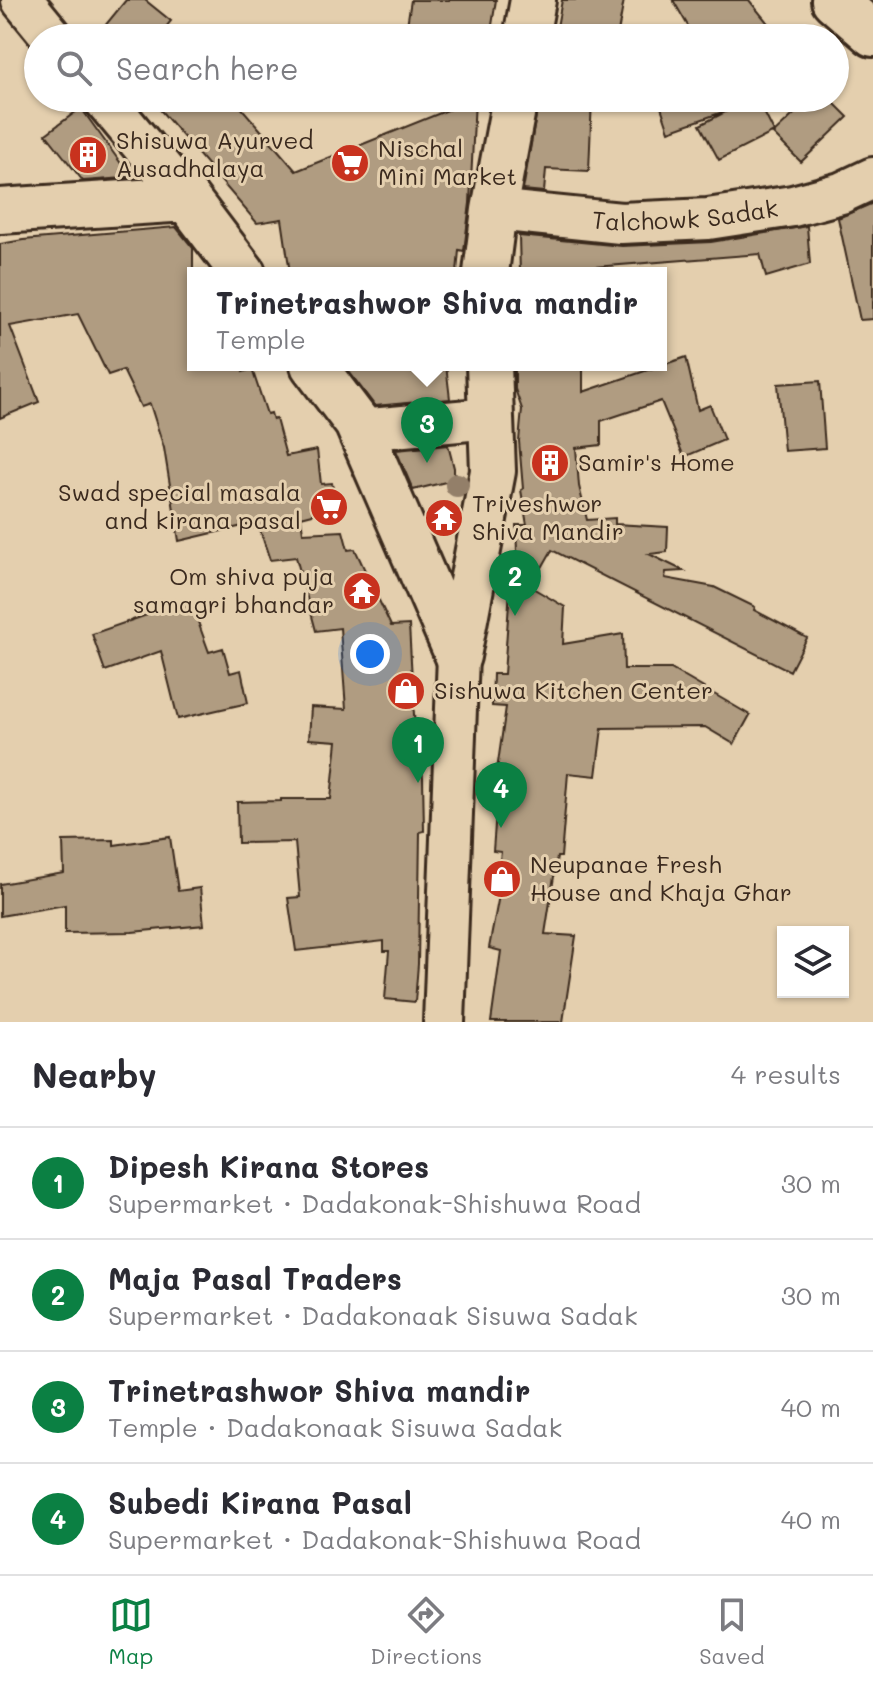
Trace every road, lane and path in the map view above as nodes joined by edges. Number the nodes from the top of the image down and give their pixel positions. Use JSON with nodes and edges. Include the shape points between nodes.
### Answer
{"nodes":[{"id":1,"x":22,"y":0,"type":"edge"},
{"id":2,"x":533,"y":0,"type":"edge"},
{"id":3,"x":834,"y":0,"type":"edge"},
{"id":4,"x":42,"y":24,"type":"edge"},
{"id":5,"x":529,"y":24,"type":"edge"},
{"id":6,"x":873,"y":32,"type":"edge"},
{"id":7,"x":115,"y":112,"type":"edge"},
{"id":8,"x":512,"y":112,"type":"edge"},
{"id":9,"x":873,"y":178,"type":"edge"},
{"id":10,"x":187,"y":199,"type":"junction"},
{"id":11,"x":494,"y":210,"type":"junction"},
{"id":12,"x":0,"y":211,"type":"edge"},
{"id":13,"x":238,"y":267,"type":"edge"},
{"id":14,"x":487,"y":267,"type":"edge"},
{"id":15,"x":318,"y":371,"type":"edge"},
{"id":16,"x":489,"y":371,"type":"edge"},
{"id":17,"x":491,"y":418,"type":"junction"},
{"id":18,"x":360,"y":430,"type":"junction"},
{"id":19,"x":458,"y":656,"type":"junction"},
{"id":20,"x":444,"y":1022,"type":"edge"}],
"edges":[{"from":1,"to":4,"type":"street"},
{"from":2,"to":5,"type":"main road"},
{"from":3,"to":6,"type":"main road"},
{"from":7,"to":10,"type":"street"},
{"from":8,"to":11,"type":"main road"},
{"from":9,"to":11,"type":"street","name":"Talchowk Sadak","via":[[793,206],[708,219],[621,223]]},
{"from":10,"to":12,"type":"main road"},
{"from":10,"to":13,"type":"main road"},
{"from":11,"to":14,"type":"main road"},
{"from":15,"to":18,"type":"main road"},
{"from":16,"to":17,"type":"main road"},
{"from":17,"to":18,"type":"street"},
{"from":17,"to":19,"type":"main road","via":[[493,471]]},
{"from":18,"to":19,"type":"main road"},
{"from":19,"to":20,"type":"street"}]}
